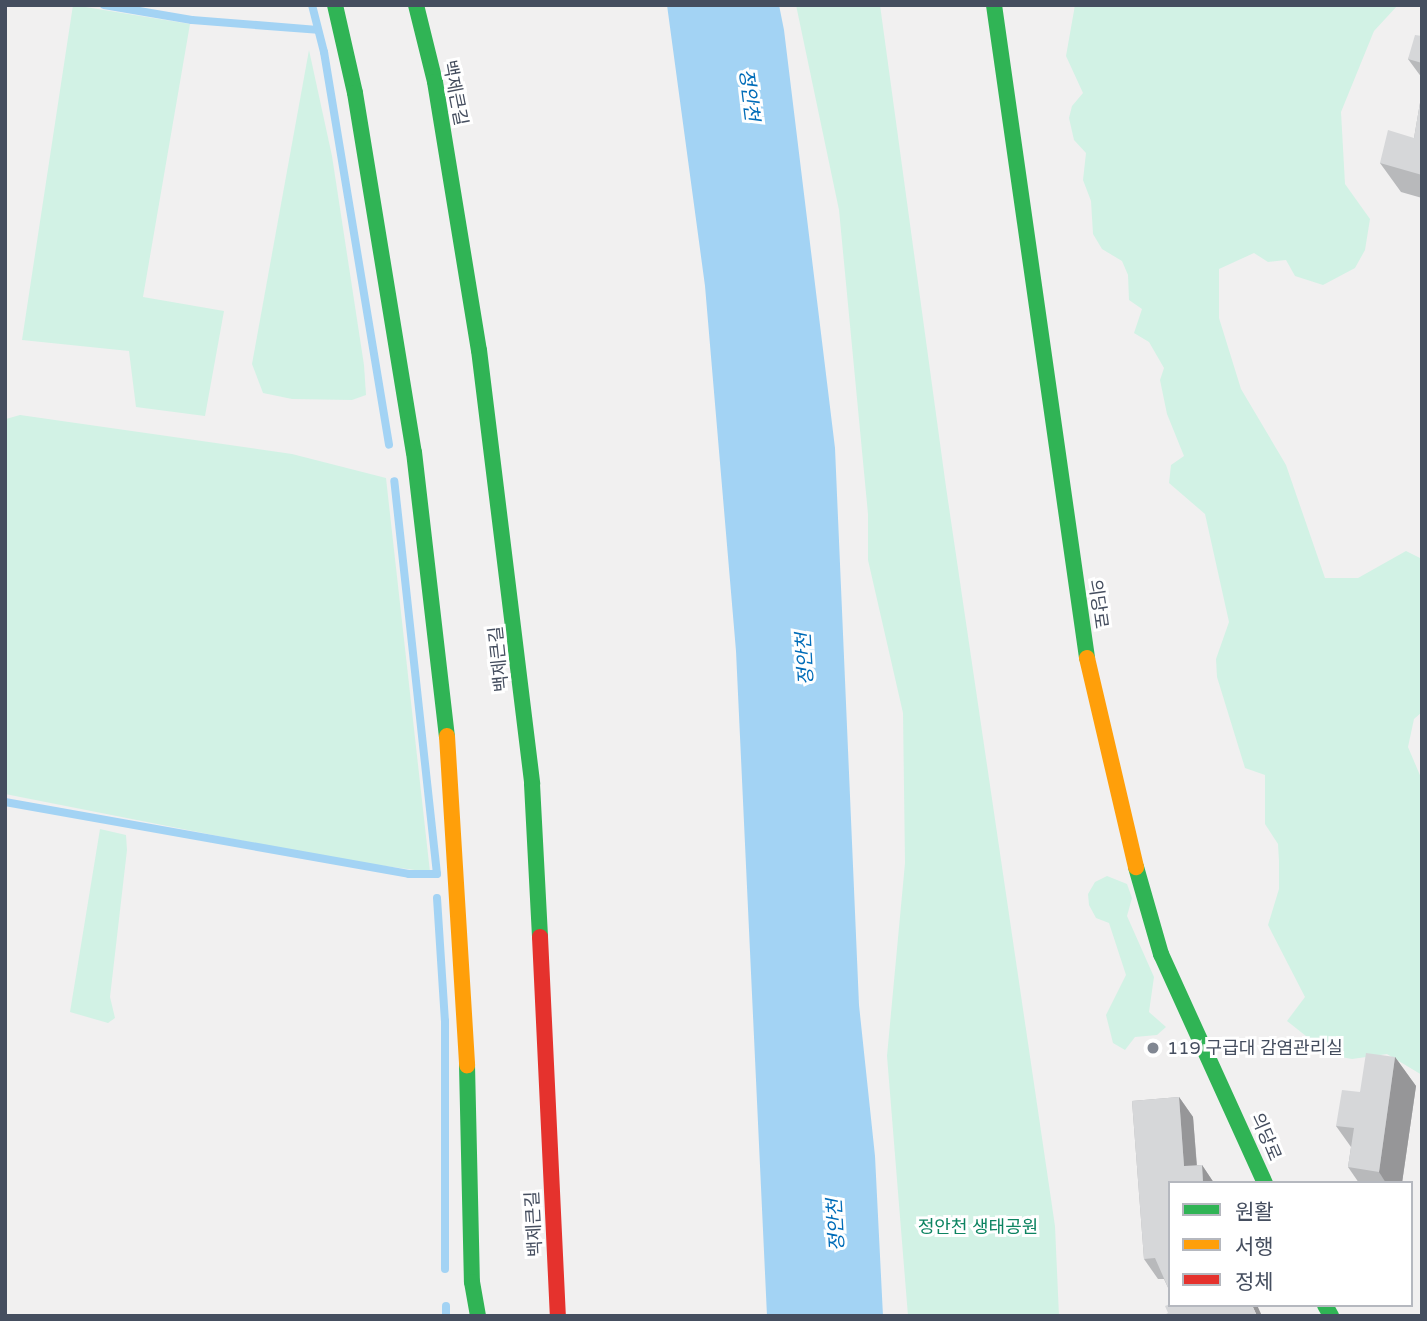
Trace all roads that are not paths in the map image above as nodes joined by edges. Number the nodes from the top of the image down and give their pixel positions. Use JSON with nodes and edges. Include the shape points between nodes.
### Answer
{"nodes":[{"id":1,"x":335,"y":5,"type":"edge"},
{"id":2,"x":416,"y":5,"type":"edge"},
{"id":3,"x":994,"y":5,"type":"edge"},
{"id":4,"x":1264,"y":1181,"type":"edge"},
{"id":5,"x":478,"y":1316,"type":"edge"},
{"id":6,"x":558,"y":1316,"type":"edge"}],
"edges":[{"from":1,"to":5,"type":"main road","via":[[355,93],[414,452],[448,742],[465,978],[472,1282]]},
{"from":2,"to":6,"type":"main road","name":"백제큰길","via":[[435,82],[478,349],[530,771]]},
{"from":3,"to":4,"type":"main road","name":"의당로","via":[[1092,693],[1120,814],[1161,954]]}]}
